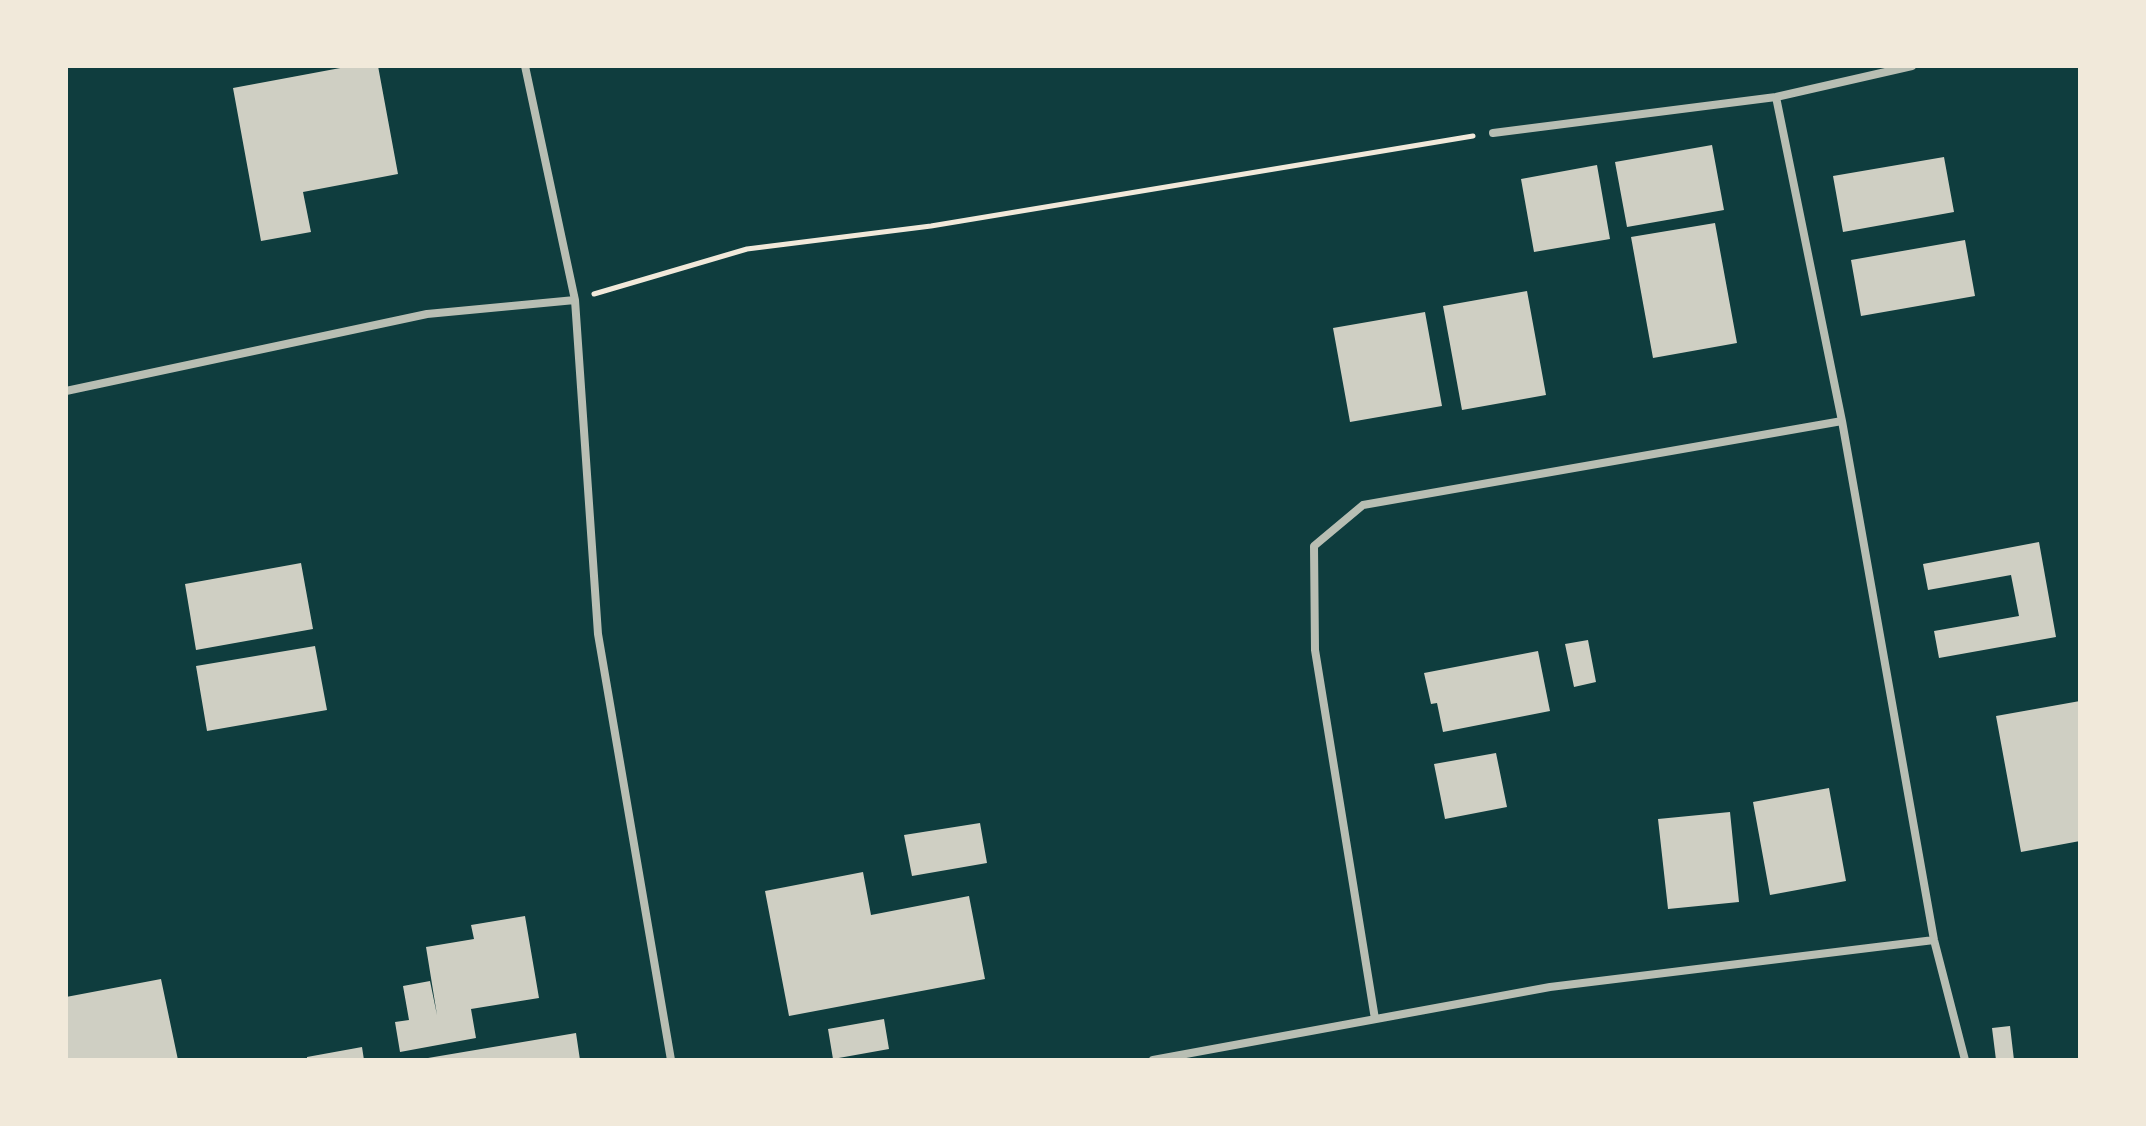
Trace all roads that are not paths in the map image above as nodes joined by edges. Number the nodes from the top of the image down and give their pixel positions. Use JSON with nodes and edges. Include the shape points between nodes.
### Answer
{"nodes":[{"id":1,"x":525,"y":66,"type":"edge"},
{"id":2,"x":1912,"y":66,"type":"edge"},
{"id":3,"x":1776,"y":97,"type":"junction"},
{"id":4,"x":1493,"y":133,"type":"road end"},
{"id":5,"x":575,"y":300,"type":"junction"},
{"id":6,"x":66,"y":391,"type":"edge"},
{"id":7,"x":1842,"y":421,"type":"junction"},
{"id":8,"x":1934,"y":940,"type":"junction"},
{"id":9,"x":1375,"y":1019,"type":"junction"},
{"id":10,"x":671,"y":1060,"type":"edge"},
{"id":11,"x":1153,"y":1060,"type":"edge"},
{"id":12,"x":1965,"y":1060,"type":"edge"}],
"edges":[{"from":1,"to":5,"type":"street"},
{"from":2,"to":3,"type":"street"},
{"from":3,"to":4,"type":"street"},
{"from":3,"to":7,"type":"street"},
{"from":5,"to":6,"type":"street","via":[[427,314]]},
{"from":5,"to":10,"type":"street","via":[[598,634]]},
{"from":7,"to":8,"type":"street"},
{"from":7,"to":9,"type":"street","via":[[1363,505],[1314,546],[1315,650]]},
{"from":8,"to":9,"type":"street","via":[[1550,987]]},
{"from":8,"to":12,"type":"street"},
{"from":9,"to":11,"type":"street"}]}
